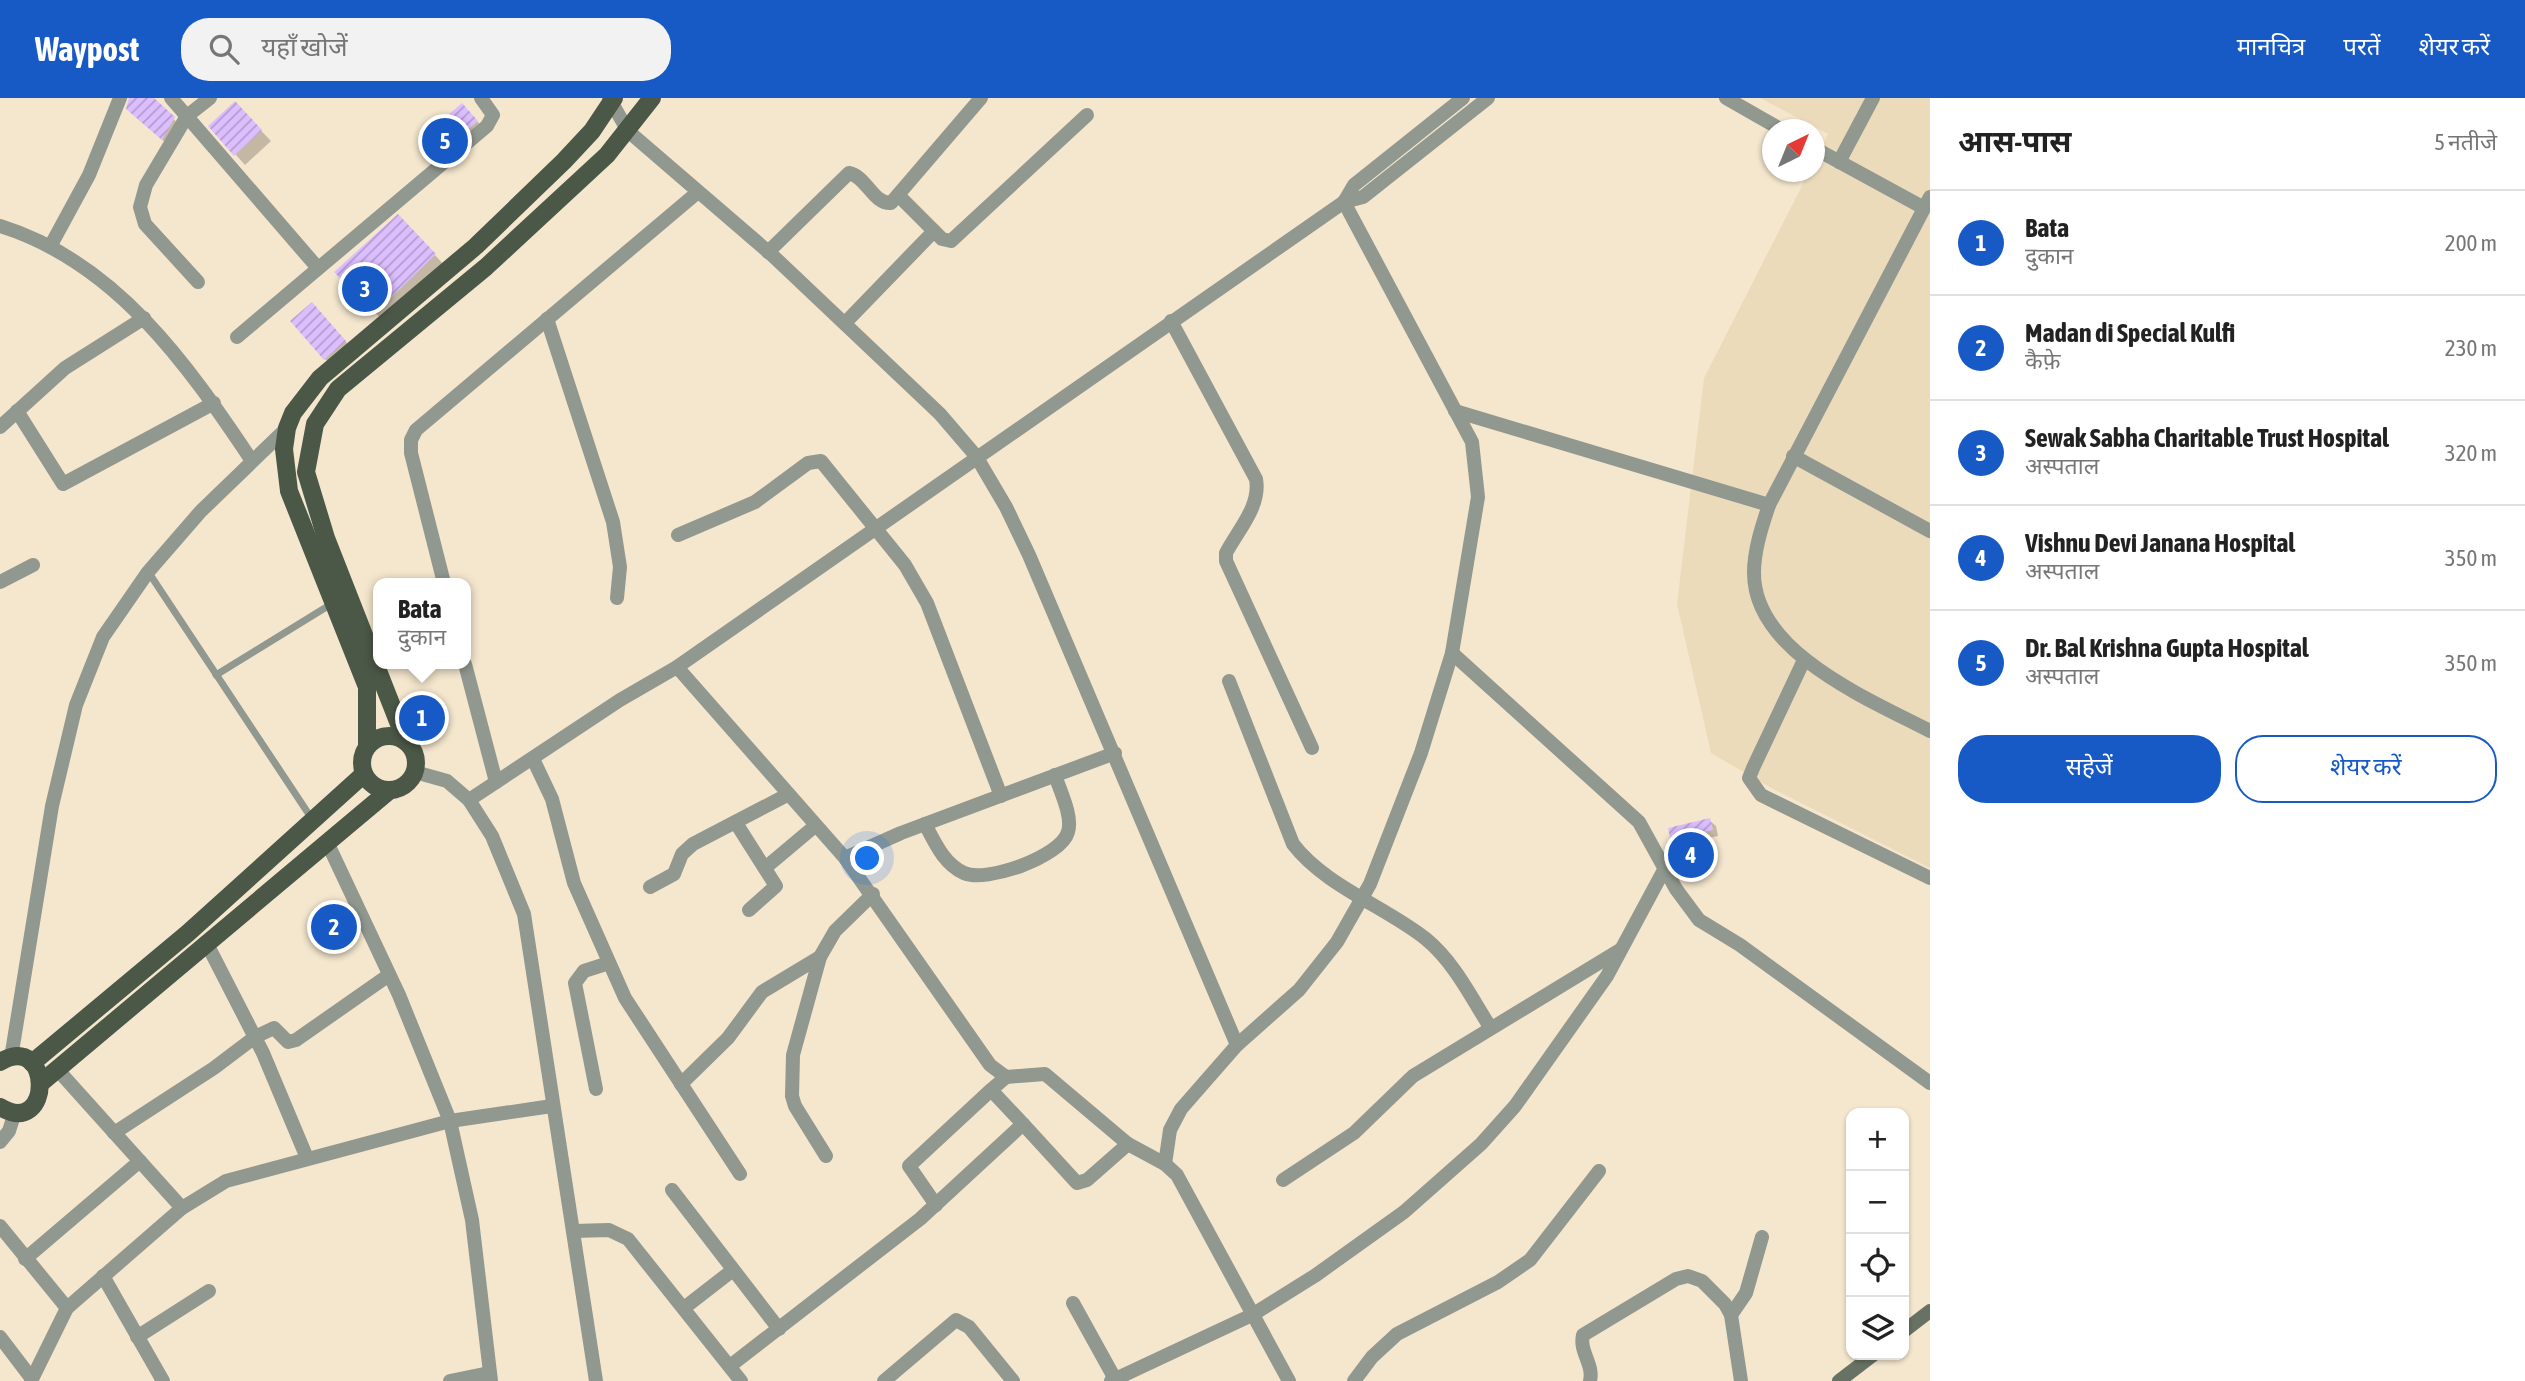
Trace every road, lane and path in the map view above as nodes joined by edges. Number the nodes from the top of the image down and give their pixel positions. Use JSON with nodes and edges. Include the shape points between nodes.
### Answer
{"nodes":[{"id":1,"x":120,"y":98,"type":"edge"},
{"id":2,"x":171,"y":98,"type":"edge"},
{"id":3,"x":211,"y":98,"type":"edge"},
{"id":4,"x":481,"y":98,"type":"edge"},
{"id":5,"x":652,"y":98,"type":"edge"},
{"id":6,"x":981,"y":98,"type":"edge"},
{"id":7,"x":1463,"y":98,"type":"edge"},
{"id":8,"x":1488,"y":98,"type":"edge"},
{"id":9,"x":1726,"y":98,"type":"edge"},
{"id":10,"x":1873,"y":98,"type":"edge"},
{"id":11,"x":611,"y":99,"type":"edge"},
{"id":12,"x":187,"y":116,"type":"junction"},
{"id":13,"x":1087,"y":116,"type":"dead end"},
{"id":14,"x":1763,"y":119,"type":"edge"},
{"id":15,"x":628,"y":131,"type":"junction"},
{"id":16,"x":1825,"y":154,"type":"edge"},
{"id":17,"x":1839,"y":162,"type":"junction"},
{"id":18,"x":698,"y":192,"type":"junction"},
{"id":19,"x":898,"y":195,"type":"junction"},
{"id":20,"x":1344,"y":202,"type":"junction"},
{"id":21,"x":1927,"y":203,"type":"edge"},
{"id":22,"x":0,"y":226,"type":"edge"},
{"id":23,"x":934,"y":231,"type":"junction"},
{"id":24,"x":51,"y":245,"type":"junction"},
{"id":25,"x":768,"y":251,"type":"junction"},
{"id":26,"x":317,"y":267,"type":"junction"},
{"id":27,"x":198,"y":282,"type":"dead end"},
{"id":28,"x":144,"y":318,"type":"junction"},
{"id":29,"x":547,"y":318,"type":"junction"},
{"id":30,"x":1171,"y":321,"type":"junction"},
{"id":31,"x":845,"y":323,"type":"junction"},
{"id":32,"x":237,"y":337,"type":"dead end"},
{"id":33,"x":214,"y":403,"type":"junction"},
{"id":34,"x":17,"y":411,"type":"junction"},
{"id":35,"x":1455,"y":411,"type":"junction"},
{"id":36,"x":0,"y":427,"type":"edge"},
{"id":37,"x":287,"y":428,"type":"junction"},
{"id":38,"x":976,"y":456,"type":"junction"},
{"id":39,"x":1793,"y":456,"type":"junction"},
{"id":40,"x":252,"y":461,"type":"junction"},
{"id":41,"x":1769,"y":505,"type":"junction"},
{"id":42,"x":878,"y":529,"type":"junction"},
{"id":43,"x":1930,"y":531,"type":"edge"},
{"id":44,"x":678,"y":536,"type":"dead end"},
{"id":45,"x":33,"y":565,"type":"dead end"},
{"id":46,"x":148,"y":572,"type":"junction"},
{"id":47,"x":443,"y":578,"type":"edge"},
{"id":48,"x":0,"y":582,"type":"edge"},
{"id":49,"x":617,"y":598,"type":"dead end"},
{"id":50,"x":334,"y":603,"type":"junction"},
{"id":51,"x":1452,"y":653,"type":"junction"},
{"id":52,"x":373,"y":657,"type":"edge"},
{"id":53,"x":1804,"y":660,"type":"junction"},
{"id":54,"x":677,"y":667,"type":"junction"},
{"id":55,"x":378,"y":669,"type":"edge"},
{"id":56,"x":466,"y":669,"type":"edge"},
{"id":57,"x":216,"y":675,"type":"junction"},
{"id":58,"x":1229,"y":681,"type":"dead end"},
{"id":59,"x":1930,"y":731,"type":"edge"},
{"id":60,"x":406,"y":741,"type":"junction"},
{"id":61,"x":367,"y":746,"type":"junction"},
{"id":62,"x":1312,"y":748,"type":"dead end"},
{"id":63,"x":1115,"y":753,"type":"junction"},
{"id":64,"x":533,"y":759,"type":"junction"},
{"id":65,"x":415,"y":772,"type":"junction"},
{"id":66,"x":364,"y":774,"type":"junction"},
{"id":67,"x":1055,"y":775,"type":"junction"},
{"id":68,"x":496,"y":782,"type":"junction"},
{"id":69,"x":390,"y":790,"type":"junction"},
{"id":70,"x":787,"y":795,"type":"junction"},
{"id":71,"x":1001,"y":796,"type":"junction"},
{"id":72,"x":469,"y":800,"type":"junction"},
{"id":73,"x":312,"y":819,"type":"junction"},
{"id":74,"x":736,"y":824,"type":"junction"},
{"id":75,"x":925,"y":824,"type":"junction"},
{"id":76,"x":816,"y":826,"type":"junction"},
{"id":77,"x":327,"y":842,"type":"junction"},
{"id":78,"x":845,"y":858,"type":"junction"},
{"id":79,"x":765,"y":868,"type":"junction"},
{"id":80,"x":1665,"y":868,"type":"junction"},
{"id":81,"x":1930,"y":878,"type":"edge"},
{"id":82,"x":650,"y":887,"type":"dead end"},
{"id":83,"x":873,"y":894,"type":"junction"},
{"id":84,"x":1362,"y":899,"type":"junction"},
{"id":85,"x":749,"y":910,"type":"dead end"},
{"id":86,"x":206,"y":942,"type":"junction"},
{"id":87,"x":1624,"y":947,"type":"junction"},
{"id":88,"x":820,"y":957,"type":"junction"},
{"id":89,"x":609,"y":963,"type":"junction"},
{"id":90,"x":389,"y":975,"type":"junction"},
{"id":91,"x":1490,"y":1027,"type":"junction"},
{"id":92,"x":255,"y":1037,"type":"junction"},
{"id":93,"x":1237,"y":1045,"type":"junction"},
{"id":94,"x":4,"y":1057,"type":"edge"},
{"id":95,"x":32,"y":1063,"type":"junction"},
{"id":96,"x":57,"y":1069,"type":"junction"},
{"id":97,"x":1006,"y":1077,"type":"junction"},
{"id":98,"x":42,"y":1082,"type":"junction"},
{"id":99,"x":1930,"y":1083,"type":"edge"},
{"id":100,"x":681,"y":1084,"type":"junction"},
{"id":101,"x":596,"y":1089,"type":"dead end"},
{"id":102,"x":991,"y":1090,"type":"junction"},
{"id":103,"x":552,"y":1106,"type":"junction"},
{"id":104,"x":5,"y":1111,"type":"edge"},
{"id":105,"x":450,"y":1121,"type":"junction"},
{"id":106,"x":1023,"y":1124,"type":"junction"},
{"id":107,"x":114,"y":1133,"type":"junction"},
{"id":108,"x":0,"y":1142,"type":"edge"},
{"id":109,"x":1128,"y":1144,"type":"junction"},
{"id":110,"x":827,"y":1156,"type":"dead end"},
{"id":111,"x":307,"y":1158,"type":"junction"},
{"id":112,"x":140,"y":1161,"type":"junction"},
{"id":113,"x":1165,"y":1164,"type":"junction"},
{"id":114,"x":1599,"y":1171,"type":"dead end"},
{"id":115,"x":740,"y":1174,"type":"dead end"},
{"id":116,"x":1283,"y":1180,"type":"dead end"},
{"id":117,"x":672,"y":1190,"type":"dead end"},
{"id":118,"x":936,"y":1205,"type":"junction"},
{"id":119,"x":182,"y":1208,"type":"junction"},
{"id":120,"x":0,"y":1226,"type":"edge"},
{"id":121,"x":573,"y":1231,"type":"junction"},
{"id":122,"x":1762,"y":1237,"type":"dead end"},
{"id":123,"x":25,"y":1259,"type":"junction"},
{"id":124,"x":733,"y":1270,"type":"junction"},
{"id":125,"x":103,"y":1276,"type":"junction"},
{"id":126,"x":209,"y":1291,"type":"dead end"},
{"id":127,"x":1073,"y":1303,"type":"dead end"},
{"id":128,"x":67,"y":1308,"type":"junction"},
{"id":129,"x":684,"y":1308,"type":"junction"},
{"id":130,"x":1252,"y":1315,"type":"junction"},
{"id":131,"x":1731,"y":1315,"type":"junction"},
{"id":132,"x":1929,"y":1315,"type":"edge"},
{"id":133,"x":1909,"y":1328,"type":"edge"},
{"id":134,"x":779,"y":1329,"type":"junction"},
{"id":135,"x":0,"y":1337,"type":"edge"},
{"id":136,"x":137,"y":1337,"type":"junction"},
{"id":137,"x":1867,"y":1360,"type":"edge"},
{"id":138,"x":730,"y":1366,"type":"junction"},
{"id":139,"x":490,"y":1377,"type":"edge"},
{"id":140,"x":32,"y":1380,"type":"edge"},
{"id":141,"x":1113,"y":1380,"type":"edge"},
{"id":142,"x":1842,"y":1380,"type":"edge"},
{"id":143,"x":163,"y":1381,"type":"edge"},
{"id":144,"x":450,"y":1381,"type":"edge"},
{"id":145,"x":596,"y":1381,"type":"edge"},
{"id":146,"x":741,"y":1381,"type":"edge"},
{"id":147,"x":884,"y":1381,"type":"edge"},
{"id":148,"x":1013,"y":1381,"type":"edge"},
{"id":149,"x":1289,"y":1381,"type":"edge"},
{"id":150,"x":1354,"y":1381,"type":"edge"},
{"id":151,"x":1590,"y":1381,"type":"edge"},
{"id":152,"x":1741,"y":1381,"type":"edge"}],
"edges":[{"from":1,"to":24,"type":"street","via":[[89,175]]},
{"from":2,"to":12,"type":"street"},
{"from":3,"to":12,"type":"street"},
{"from":4,"to":26,"type":"street","via":[[493,115],[487,127]]},
{"from":5,"to":15,"type":"main road"},
{"from":6,"to":19,"type":"street"},
{"from":7,"to":20,"type":"street","via":[[1354,185]]},
{"from":8,"to":20,"type":"street","via":[[1363,197]]},
{"from":9,"to":14,"type":"street"},
{"from":10,"to":17,"type":"street"},
{"from":11,"to":15,"type":"street"},
{"from":11,"to":37,"type":"main road","via":[[592,131],[476,246],[320,378]]},
{"from":12,"to":26,"type":"street"},
{"from":12,"to":27,"type":"street","via":[[146,186],[140,215]]},
{"from":13,"to":23,"type":"street","via":[[955,239],[947,242]]},
{"from":15,"to":18,"type":"street"},
{"from":15,"to":52,"type":"main road","via":[[486,267],[338,389],[315,424],[306,472],[326,538]]},
{"from":16,"to":17,"type":"street"},
{"from":17,"to":21,"type":"street"},
{"from":18,"to":25,"type":"street"},
{"from":18,"to":29,"type":"street"},
{"from":19,"to":23,"type":"street"},
{"from":19,"to":25,"type":"street","via":[[887,204],[849,173]]},
{"from":20,"to":30,"type":"street"},
{"from":20,"to":35,"type":"street"},
{"from":21,"to":39,"type":"street"},
{"from":22,"to":24,"type":"street"},
{"from":23,"to":31,"type":"street"},
{"from":24,"to":28,"type":"street","via":[[92,272]]},
{"from":25,"to":31,"type":"street"},
{"from":26,"to":32,"type":"street"},
{"from":28,"to":33,"type":"street"},
{"from":28,"to":34,"type":"street","via":[[65,368]]},
{"from":29,"to":47,"type":"street","via":[[423,424],[411,440]]},
{"from":29,"to":49,"type":"street","via":[[612,522],[620,567]]},
{"from":30,"to":38,"type":"street"},
{"from":30,"to":62,"type":"street","via":[[1256,479],[1254,504],[1226,553],[1226,561]]},
{"from":31,"to":38,"type":"street"},
{"from":33,"to":34,"type":"street","via":[[63,484]]},
{"from":33,"to":40,"type":"street"},
{"from":34,"to":36,"type":"street"},
{"from":35,"to":41,"type":"street"},
{"from":35,"to":51,"type":"street","via":[[1472,442],[1478,497]]},
{"from":37,"to":40,"type":"street"},
{"from":37,"to":50,"type":"main road","via":[[284,449],[289,491]]},
{"from":38,"to":42,"type":"street"},
{"from":38,"to":63,"type":"street","via":[[1029,555]]},
{"from":39,"to":41,"type":"street"},
{"from":39,"to":43,"type":"street"},
{"from":40,"to":46,"type":"street"},
{"from":41,"to":53,"type":"street","via":[[1759,541],[1756,584],[1761,604]]},
{"from":42,"to":44,"type":"street","via":[[829,468],[814,461],[754,502]]},
{"from":42,"to":54,"type":"street"},
{"from":42,"to":71,"type":"street","via":[[927,603]]},
{"from":45,"to":48,"type":"street"},
{"from":46,"to":57,"type":"lane"},
{"from":46,"to":94,"type":"street","via":[[103,637],[76,705]]},
{"from":50,"to":57,"type":"lane"},
{"from":50,"to":61,"type":"main road","via":[[367,687]]},
{"from":51,"to":80,"type":"street","via":[[1620,801],[1649,836]]},
{"from":51,"to":84,"type":"street","via":[[1421,754]]},
{"from":53,"to":59,"type":"street"},
{"from":53,"to":81,"type":"street","via":[[1753,768],[1749,778],[1753,787]]},
{"from":54,"to":64,"type":"street"},
{"from":54,"to":70,"type":"street"},
{"from":55,"to":60,"type":"main road"},
{"from":56,"to":68,"type":"street"},
{"from":57,"to":73,"type":"lane"},
{"from":58,"to":84,"type":"street","via":[[1293,845]]},
{"from":60,"to":61,"type":"main road","via":[[386,736]]},
{"from":60,"to":65,"type":"main road","via":[[414,751]]},
{"from":61,"to":66,"type":"main road","via":[[361,762]]},
{"from":63,"to":67,"type":"street"},
{"from":63,"to":93,"type":"street"},
{"from":64,"to":68,"type":"street"},
{"from":64,"to":89,"type":"street","via":[[556,812],[574,883]]},
{"from":65,"to":69,"type":"main road","via":[[401,788]]},
{"from":65,"to":72,"type":"street","via":[[447,781]]},
{"from":66,"to":69,"type":"main road","via":[[380,788]]},
{"from":66,"to":73,"type":"main road"},
{"from":67,"to":71,"type":"street"},
{"from":67,"to":75,"type":"street","via":[[1069,820],[1068,833],[1039,858],[989,877],[975,877],[953,867]]},
{"from":68,"to":72,"type":"street"},
{"from":69,"to":77,"type":"main road"},
{"from":70,"to":74,"type":"street"},
{"from":70,"to":76,"type":"street"},
{"from":71,"to":75,"type":"street"},
{"from":72,"to":103,"type":"street","via":[[492,836],[524,914]]},
{"from":73,"to":95,"type":"main road","via":[[188,933]]},
{"from":74,"to":79,"type":"street"},
{"from":74,"to":82,"type":"street","via":[[693,844],[682,854],[674,873]]},
{"from":75,"to":78,"type":"street"},
{"from":76,"to":78,"type":"street"},
{"from":76,"to":79,"type":"street"},
{"from":77,"to":86,"type":"main road"},
{"from":77,"to":90,"type":"street"},
{"from":78,"to":83,"type":"street"},
{"from":79,"to":85,"type":"street","via":[[776,886]]},
{"from":80,"to":87,"type":"street"},
{"from":80,"to":99,"type":"street","via":[[1707,926]]},
{"from":83,"to":88,"type":"street","via":[[835,931]]},
{"from":83,"to":97,"type":"street","via":[[990,1065]]},
{"from":84,"to":91,"type":"street","via":[[1440,952]]},
{"from":84,"to":93,"type":"street","via":[[1337,942],[1299,990]]},
{"from":86,"to":92,"type":"street"},
{"from":86,"to":96,"type":"main road"},
{"from":87,"to":91,"type":"street"},
{"from":87,"to":130,"type":"street","via":[[1515,1106],[1481,1144],[1404,1212]]},
{"from":88,"to":100,"type":"street","via":[[762,992],[728,1038]]},
{"from":88,"to":110,"type":"street","via":[[793,1055],[792,1096]]},
{"from":89,"to":100,"type":"street","via":[[625,998]]},
{"from":89,"to":101,"type":"street","via":[[584,971],[576,983]]},
{"from":90,"to":92,"type":"street","via":[[296,1040],[288,1042],[274,1028]]},
{"from":90,"to":105,"type":"street"},
{"from":91,"to":116,"type":"street","via":[[1413,1076],[1354,1133]]},
{"from":92,"to":107,"type":"street"},
{"from":92,"to":111,"type":"street"},
{"from":93,"to":113,"type":"street","via":[[1173,1122]]},
{"from":94,"to":95,"type":"main road"},
{"from":95,"to":98,"type":"main road"},
{"from":96,"to":98,"type":"main road"},
{"from":96,"to":107,"type":"street"},
{"from":97,"to":102,"type":"street"},
{"from":97,"to":109,"type":"street","via":[[1045,1074]]},
{"from":98,"to":104,"type":"main road","via":[[35,1103]]},
{"from":100,"to":115,"type":"street"},
{"from":102,"to":106,"type":"street"},
{"from":102,"to":118,"type":"street","via":[[909,1166]]},
{"from":103,"to":105,"type":"street"},
{"from":103,"to":121,"type":"street"},
{"from":104,"to":108,"type":"street","via":[[9,1131]]},
{"from":105,"to":111,"type":"street"},
{"from":105,"to":139,"type":"street","via":[[472,1220]]},
{"from":106,"to":109,"type":"street","via":[[1077,1184]]},
{"from":106,"to":118,"type":"street"},
{"from":107,"to":112,"type":"street"},
{"from":109,"to":113,"type":"street"},
{"from":111,"to":119,"type":"street","via":[[226,1181]]},
{"from":112,"to":119,"type":"street"},
{"from":112,"to":123,"type":"street"},
{"from":113,"to":130,"type":"street","via":[[1186,1189]]},
{"from":114,"to":150,"type":"street","via":[[1530,1260],[1498,1282],[1397,1334]]},
{"from":117,"to":124,"type":"street"},
{"from":118,"to":134,"type":"street"},
{"from":119,"to":125,"type":"street"},
{"from":120,"to":123,"type":"street"},
{"from":121,"to":129,"type":"street","via":[[617,1231]]},
{"from":121,"to":145,"type":"street"},
{"from":122,"to":131,"type":"street","via":[[1746,1293]]},
{"from":123,"to":128,"type":"street"},
{"from":124,"to":129,"type":"street"},
{"from":124,"to":134,"type":"street"},
{"from":125,"to":128,"type":"street"},
{"from":125,"to":136,"type":"street"},
{"from":126,"to":136,"type":"street"},
{"from":127,"to":141,"type":"street"},
{"from":128,"to":140,"type":"street"},
{"from":129,"to":138,"type":"street"},
{"from":130,"to":141,"type":"street"},
{"from":130,"to":149,"type":"street"},
{"from":131,"to":151,"type":"street","via":[[1702,1281],[1688,1276],[1676,1279],[1583,1335]]},
{"from":131,"to":152,"type":"street"},
{"from":132,"to":133,"type":"main road"},
{"from":134,"to":138,"type":"street"},
{"from":135,"to":140,"type":"street"},
{"from":136,"to":143,"type":"street"},
{"from":137,"to":142,"type":"main road"},
{"from":138,"to":146,"type":"street"},
{"from":139,"to":144,"type":"street"},
{"from":147,"to":148,"type":"street","via":[[956,1320],[968,1327]]}]}
